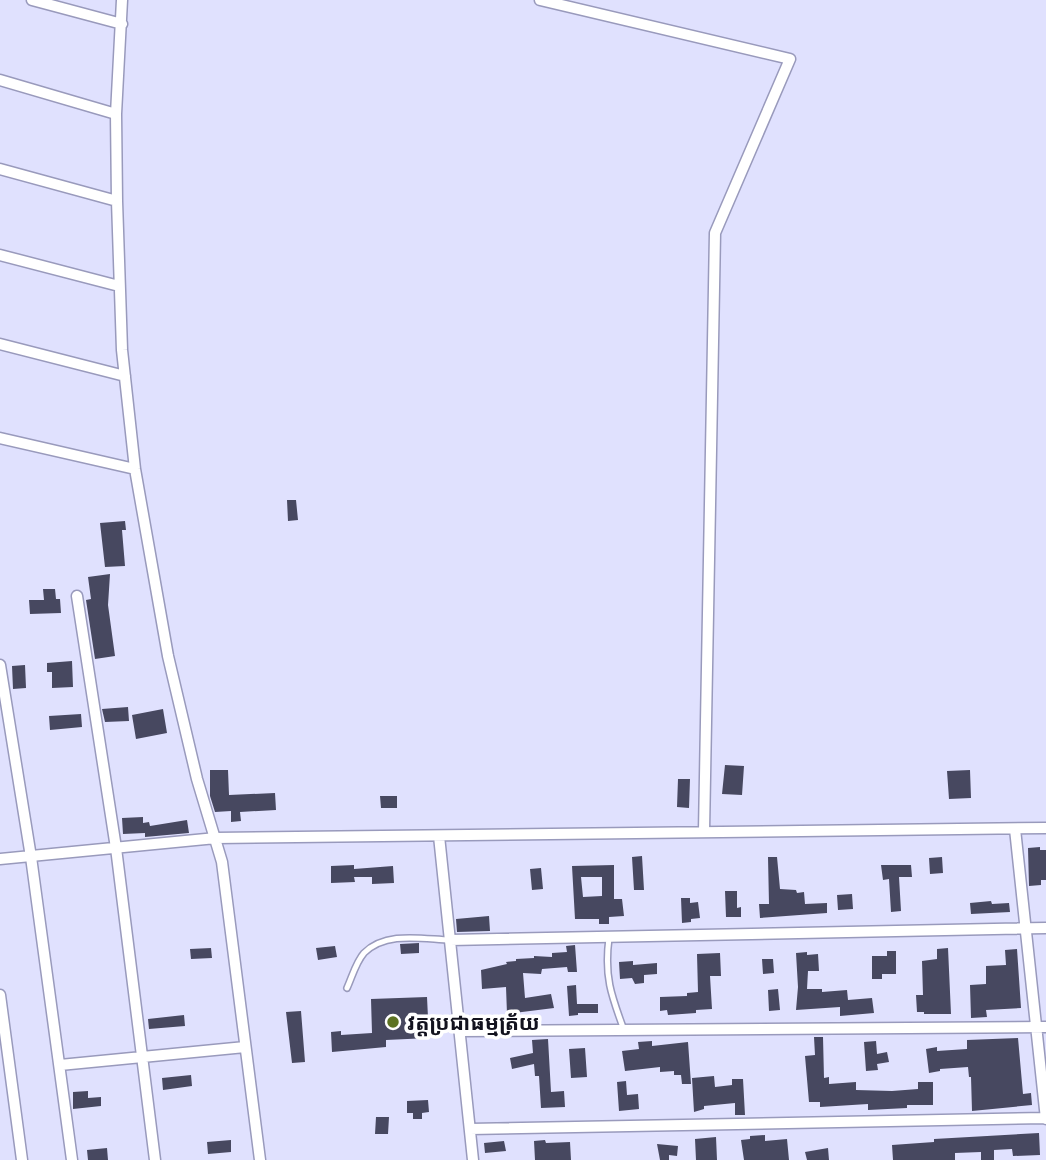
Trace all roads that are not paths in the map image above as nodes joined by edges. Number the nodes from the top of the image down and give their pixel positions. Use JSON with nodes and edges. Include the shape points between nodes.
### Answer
{"nodes":[{"id":1,"x":32,"y":0,"type":"edge"},
{"id":2,"x":122,"y":0,"type":"edge"},
{"id":3,"x":540,"y":0,"type":"edge"},
{"id":4,"x":122,"y":23,"type":"junction"},
{"id":5,"x":0,"y":80,"type":"edge"},
{"id":6,"x":116,"y":114,"type":"junction"},
{"id":7,"x":0,"y":169,"type":"edge"},
{"id":8,"x":117,"y":201,"type":"junction"},
{"id":9,"x":0,"y":255,"type":"edge"},
{"id":10,"x":119,"y":286,"type":"junction"},
{"id":11,"x":0,"y":344,"type":"edge"},
{"id":12,"x":125,"y":376,"type":"junction"},
{"id":13,"x":0,"y":438,"type":"edge"},
{"id":14,"x":135,"y":469,"type":"junction"},
{"id":15,"x":77,"y":596,"type":"dead end"},
{"id":16,"x":0,"y":665,"type":"edge"},
{"id":17,"x":1046,"y":828,"type":"edge"},
{"id":18,"x":1015,"y":829,"type":"junction"},
{"id":19,"x":704,"y":831,"type":"junction"},
{"id":20,"x":439,"y":836,"type":"junction"},
{"id":21,"x":216,"y":838,"type":"junction"},
{"id":22,"x":116,"y":848,"type":"junction"},
{"id":23,"x":31,"y":857,"type":"junction"},
{"id":24,"x":0,"y":859,"type":"edge"},
{"id":25,"x":1026,"y":928,"type":"junction"},
{"id":26,"x":1046,"y":928,"type":"edge"},
{"id":27,"x":610,"y":937,"type":"junction"},
{"id":28,"x":450,"y":940,"type":"junction"},
{"id":29,"x":347,"y":988,"type":"dead end"},
{"id":30,"x":0,"y":995,"type":"edge"},
{"id":31,"x":1041,"y":1027,"type":"edge"},
{"id":32,"x":624,"y":1030,"type":"junction"},
{"id":33,"x":459,"y":1031,"type":"junction"},
{"id":34,"x":246,"y":1047,"type":"junction"},
{"id":35,"x":142,"y":1058,"type":"junction"},
{"id":36,"x":60,"y":1065,"type":"junction"},
{"id":37,"x":1046,"y":1119,"type":"edge"},
{"id":38,"x":470,"y":1129,"type":"junction"},
{"id":39,"x":22,"y":1160,"type":"edge"},
{"id":40,"x":72,"y":1160,"type":"edge"},
{"id":41,"x":155,"y":1160,"type":"edge"},
{"id":42,"x":260,"y":1160,"type":"edge"},
{"id":43,"x":473,"y":1160,"type":"edge"}],
"edges":[{"from":1,"to":4,"type":"street"},
{"from":2,"to":4,"type":"street"},
{"from":3,"to":19,"type":"street","via":[[790,59],[715,233]]},
{"from":4,"to":6,"type":"street"},
{"from":5,"to":6,"type":"street"},
{"from":6,"to":8,"type":"street"},
{"from":7,"to":8,"type":"street"},
{"from":8,"to":10,"type":"street"},
{"from":9,"to":10,"type":"street"},
{"from":10,"to":12,"type":"street"},
{"from":11,"to":12,"type":"street"},
{"from":12,"to":14,"type":"street"},
{"from":13,"to":14,"type":"street"},
{"from":14,"to":21,"type":"street","via":[[168,656]]},
{"from":15,"to":22,"type":"street"},
{"from":16,"to":23,"type":"street"},
{"from":17,"to":18,"type":"street"},
{"from":18,"to":19,"type":"street"},
{"from":18,"to":25,"type":"street"},
{"from":19,"to":20,"type":"street"},
{"from":20,"to":21,"type":"street"},
{"from":20,"to":28,"type":"street"},
{"from":21,"to":22,"type":"street"},
{"from":21,"to":34,"type":"street"},
{"from":22,"to":23,"type":"street"},
{"from":22,"to":35,"type":"street"},
{"from":23,"to":24,"type":"street"},
{"from":23,"to":36,"type":"street"},
{"from":25,"to":26,"type":"street"},
{"from":25,"to":27,"type":"street"},
{"from":25,"to":31,"type":"street"},
{"from":27,"to":28,"type":"street"},
{"from":27,"to":32,"type":"lane","via":[[606,958],[609,989]]},
{"from":28,"to":29,"type":"lane","via":[[386,938],[366,951]]},
{"from":28,"to":33,"type":"street"},
{"from":30,"to":39,"type":"street"},
{"from":31,"to":32,"type":"street"},
{"from":31,"to":37,"type":"street"},
{"from":32,"to":33,"type":"street"},
{"from":33,"to":38,"type":"street"},
{"from":34,"to":35,"type":"street"},
{"from":34,"to":42,"type":"street"},
{"from":35,"to":36,"type":"street"},
{"from":35,"to":41,"type":"street"},
{"from":36,"to":40,"type":"street"},
{"from":37,"to":38,"type":"street"},
{"from":38,"to":43,"type":"street"}]}
